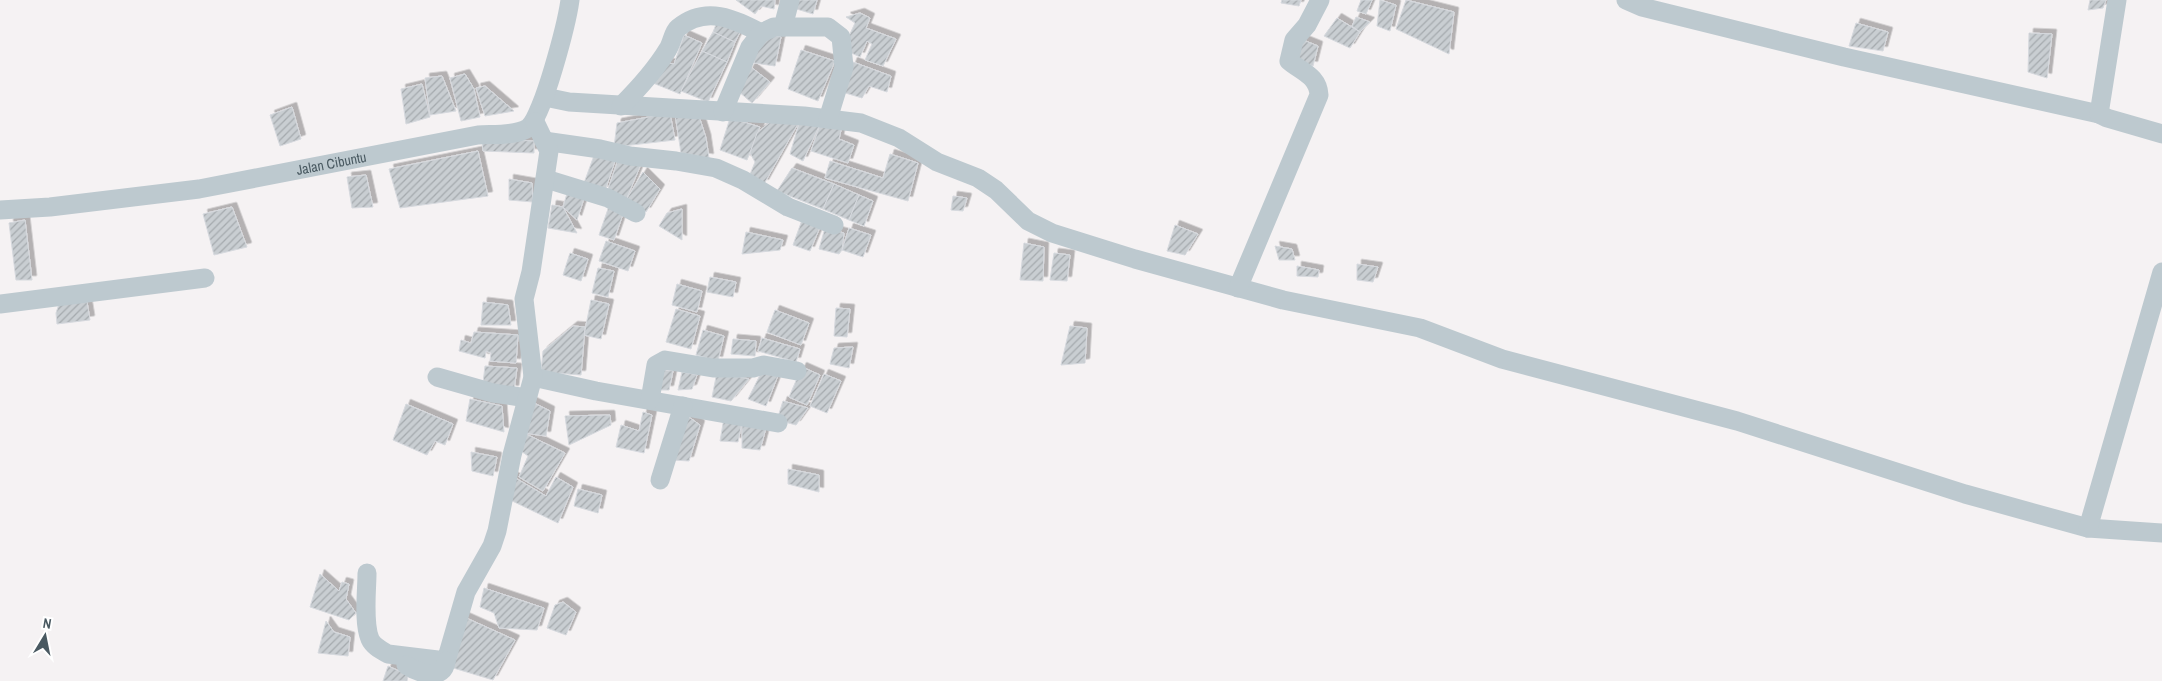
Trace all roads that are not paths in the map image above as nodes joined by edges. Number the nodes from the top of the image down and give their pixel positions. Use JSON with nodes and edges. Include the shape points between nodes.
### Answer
{"nodes":[{"id":1,"x":790,"y":0,"type":"edge"},
{"id":2,"x":1320,"y":0,"type":"edge"},
{"id":3,"x":1626,"y":0,"type":"edge"},
{"id":4,"x":2117,"y":0,"type":"edge"},
{"id":5,"x":570,"y":2,"type":"edge"},
{"id":6,"x":783,"y":27,"type":"junction"},
{"id":7,"x":761,"y":33,"type":"junction"},
{"id":8,"x":545,"y":98,"type":"junction"},
{"id":9,"x":621,"y":106,"type":"junction"},
{"id":10,"x":723,"y":112,"type":"junction"},
{"id":11,"x":2100,"y":114,"type":"junction"},
{"id":12,"x":828,"y":119,"type":"junction"},
{"id":13,"x":534,"y":122,"type":"junction"},
{"id":14,"x":2162,"y":134,"type":"edge"},
{"id":15,"x":544,"y":141,"type":"junction"},
{"id":16,"x":546,"y":178,"type":"junction"},
{"id":17,"x":0,"y":210,"type":"edge"},
{"id":18,"x":636,"y":212,"type":"dead end"},
{"id":19,"x":834,"y":225,"type":"dead end"},
{"id":20,"x":2162,"y":272,"type":"edge"},
{"id":21,"x":205,"y":278,"type":"dead end"},
{"id":22,"x":1238,"y":288,"type":"junction"},
{"id":23,"x":0,"y":304,"type":"edge"},
{"id":24,"x":797,"y":371,"type":"dead end"},
{"id":25,"x":437,"y":377,"type":"dead end"},
{"id":26,"x":533,"y":377,"type":"junction"},
{"id":27,"x":527,"y":398,"type":"junction"},
{"id":28,"x":650,"y":400,"type":"junction"},
{"id":29,"x":683,"y":406,"type":"junction"},
{"id":30,"x":778,"y":423,"type":"dead end"},
{"id":31,"x":660,"y":480,"type":"dead end"},
{"id":32,"x":2088,"y":528,"type":"junction"},
{"id":33,"x":2162,"y":533,"type":"edge"},
{"id":34,"x":367,"y":573,"type":"dead end"},
{"id":35,"x":446,"y":661,"type":"junction"},
{"id":36,"x":406,"y":665,"type":"dead end"}],
"edges":[{"from":1,"to":6,"type":"street"},
{"from":2,"to":22,"type":"street","via":[[1307,25],[1294,40],[1289,61],[1314,78],[1319,95]]},
{"from":3,"to":11,"type":"street","via":[[1844,57]]},
{"from":4,"to":11,"type":"street"},
{"from":5,"to":8,"type":"street"},
{"from":6,"to":7,"type":"street"},
{"from":6,"to":12,"type":"street","via":[[828,27],[841,36],[844,67]]},
{"from":7,"to":9,"type":"street","via":[[732,18],[717,15],[698,17],[677,29],[668,48]]},
{"from":7,"to":10,"type":"street","via":[[750,47]]},
{"from":8,"to":9,"type":"street"},
{"from":8,"to":13,"type":"street"},
{"from":9,"to":10,"type":"street"},
{"from":10,"to":12,"type":"street"},
{"from":11,"to":14,"type":"street"},
{"from":12,"to":22,"type":"street","via":[[860,122],[877,128],[937,162],[978,178],[1028,221],[1046,230]]},
{"from":13,"to":15,"type":"street"},
{"from":13,"to":17,"type":"street","name":"Jalan Cibuntu","via":[[519,132],[478,136],[199,189]]},
{"from":15,"to":16,"type":"street","via":[[549,151]]},
{"from":15,"to":19,"type":"street","via":[[716,168],[788,207]]},
{"from":16,"to":18,"type":"street","via":[[608,198]]},
{"from":16,"to":26,"type":"street","via":[[524,299]]},
{"from":20,"to":32,"type":"street"},
{"from":21,"to":23,"type":"street"},
{"from":22,"to":32,"type":"street","via":[[1420,328],[1502,359],[1737,421],[1965,494]]},
{"from":24,"to":28,"type":"street","via":[[764,365],[713,368],[665,360],[656,365]]},
{"from":25,"to":27,"type":"street","via":[[485,391]]},
{"from":26,"to":27,"type":"street"},
{"from":26,"to":28,"type":"street"},
{"from":27,"to":35,"type":"street","via":[[497,531],[466,592]]},
{"from":28,"to":29,"type":"street"},
{"from":29,"to":30,"type":"street"},
{"from":29,"to":31,"type":"street"},
{"from":32,"to":33,"type":"street"},
{"from":34,"to":35,"type":"street","via":[[367,631],[370,641],[388,654]]},
{"from":35,"to":36,"type":"street","via":[[444,672],[431,679]]}]}
